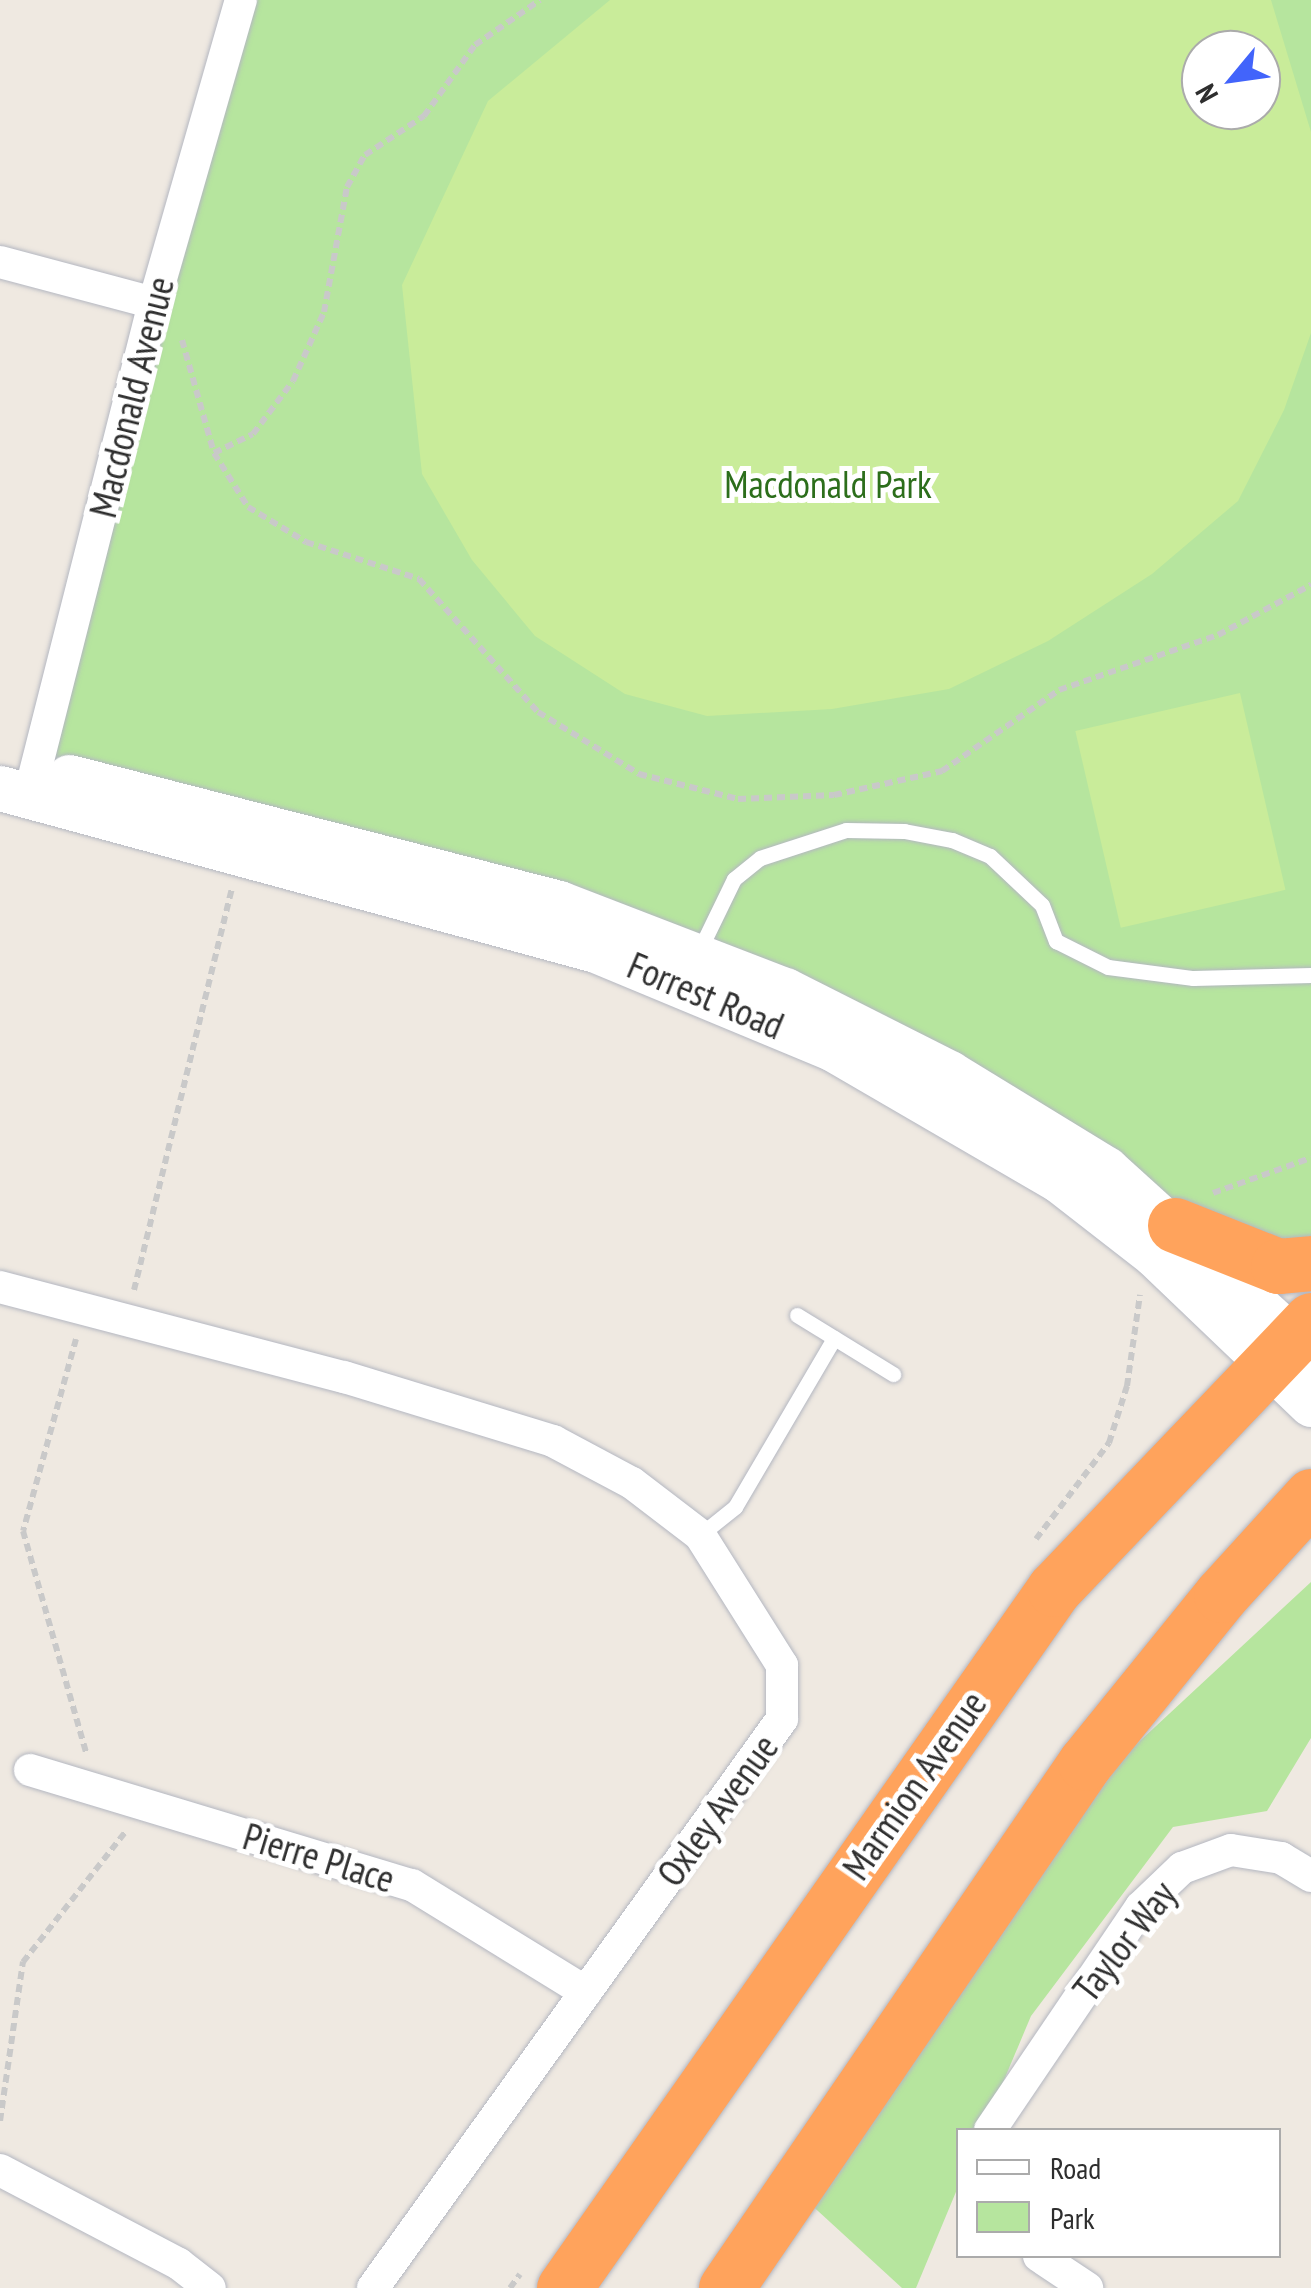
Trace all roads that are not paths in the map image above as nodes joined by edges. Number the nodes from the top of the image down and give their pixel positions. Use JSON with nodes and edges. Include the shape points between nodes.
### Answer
{"nodes":[{"id":1,"x":241,"y":0,"type":"edge"},
{"id":2,"x":0,"y":262,"type":"edge"},
{"id":3,"x":154,"y":303,"type":"junction"},
{"id":4,"x":16,"y":778,"type":"edge"},
{"id":5,"x":690,"y":968,"type":"junction"},
{"id":6,"x":1311,"y":975,"type":"edge"},
{"id":7,"x":1164,"y":1239,"type":"junction"},
{"id":8,"x":1311,"y":1263,"type":"edge"},
{"id":9,"x":0,"y":1287,"type":"edge"},
{"id":10,"x":797,"y":1314,"type":"dead end"},
{"id":11,"x":834,"y":1338,"type":"junction"},
{"id":12,"x":1296,"y":1343,"type":"edge"},
{"id":13,"x":893,"y":1374,"type":"dead end"},
{"id":14,"x":1311,"y":1404,"type":"edge"},
{"id":15,"x":1311,"y":1496,"type":"edge"},
{"id":16,"x":700,"y":1536,"type":"junction"},
{"id":17,"x":30,"y":1770,"type":"dead end"},
{"id":18,"x":1311,"y":1876,"type":"edge"},
{"id":19,"x":586,"y":1992,"type":"junction"},
{"id":20,"x":991,"y":2128,"type":"edge"},
{"id":21,"x":0,"y":2170,"type":"edge"},
{"id":22,"x":790,"y":2197,"type":"junction"},
{"id":23,"x":1042,"y":2258,"type":"edge"},
{"id":24,"x":543,"y":2280,"type":"edge"},
{"id":25,"x":210,"y":2288,"type":"edge"},
{"id":26,"x":372,"y":2288,"type":"edge"},
{"id":27,"x":726,"y":2288,"type":"edge"},
{"id":28,"x":762,"y":2288,"type":"edge"},
{"id":29,"x":1086,"y":2288,"type":"edge"}],
"edges":[{"from":1,"to":3,"type":"street","name":"Macdonald Avenue"},
{"from":2,"to":3,"type":"street"},
{"from":3,"to":4,"type":"street","name":"Macdonald Avenue"},
{"from":4,"to":5,"type":"street","name":"Forrest Road","via":[[558,903]]},
{"from":4,"to":5,"type":"street","name":"Forrest Road","via":[[235,878],[495,920]]},
{"from":5,"to":6,"type":"lane","via":[[734,880],[760,858],[846,830],[904,831],[990,856],[1042,905],[1056,941],[1108,967],[1194,978]]},
{"from":5,"to":7,"type":"street","name":"Forrest Road","via":[[785,990],[982,1092],[1106,1168]]},
{"from":7,"to":8,"type":"highway","via":[[1278,1266]]},
{"from":7,"to":12,"type":"street","name":"Forrest Road"},
{"from":9,"to":16,"type":"street","name":"Oxley Avenue","via":[[553,1442],[632,1483]]},
{"from":10,"to":11,"type":"lane"},
{"from":11,"to":13,"type":"lane"},
{"from":11,"to":16,"type":"lane","via":[[735,1507]]},
{"from":12,"to":14,"type":"street","name":"Forrest Road"},
{"from":12,"to":24,"type":"highway","name":"Marmion Avenue","via":[[1054,1590]]},
{"from":15,"to":22,"type":"highway","via":[[1085,1763]]},
{"from":16,"to":19,"type":"street","name":"Oxley Avenue","via":[[782,1665],[782,1720]]},
{"from":17,"to":19,"type":"street","name":"Pierre Place","via":[[412,1885]]},
{"from":18,"to":20,"type":"street","name":"Taylor Way","via":[[1281,1858],[1231,1850],[1182,1868],[1141,1906]]},
{"from":19,"to":26,"type":"street","name":"Oxley Avenue"},
{"from":21,"to":25,"type":"street","via":[[178,2264]]},
{"from":22,"to":27,"type":"highway"},
{"from":22,"to":28,"type":"highway","via":[[795,2216]]},
{"from":23,"to":29,"type":"street"}]}
